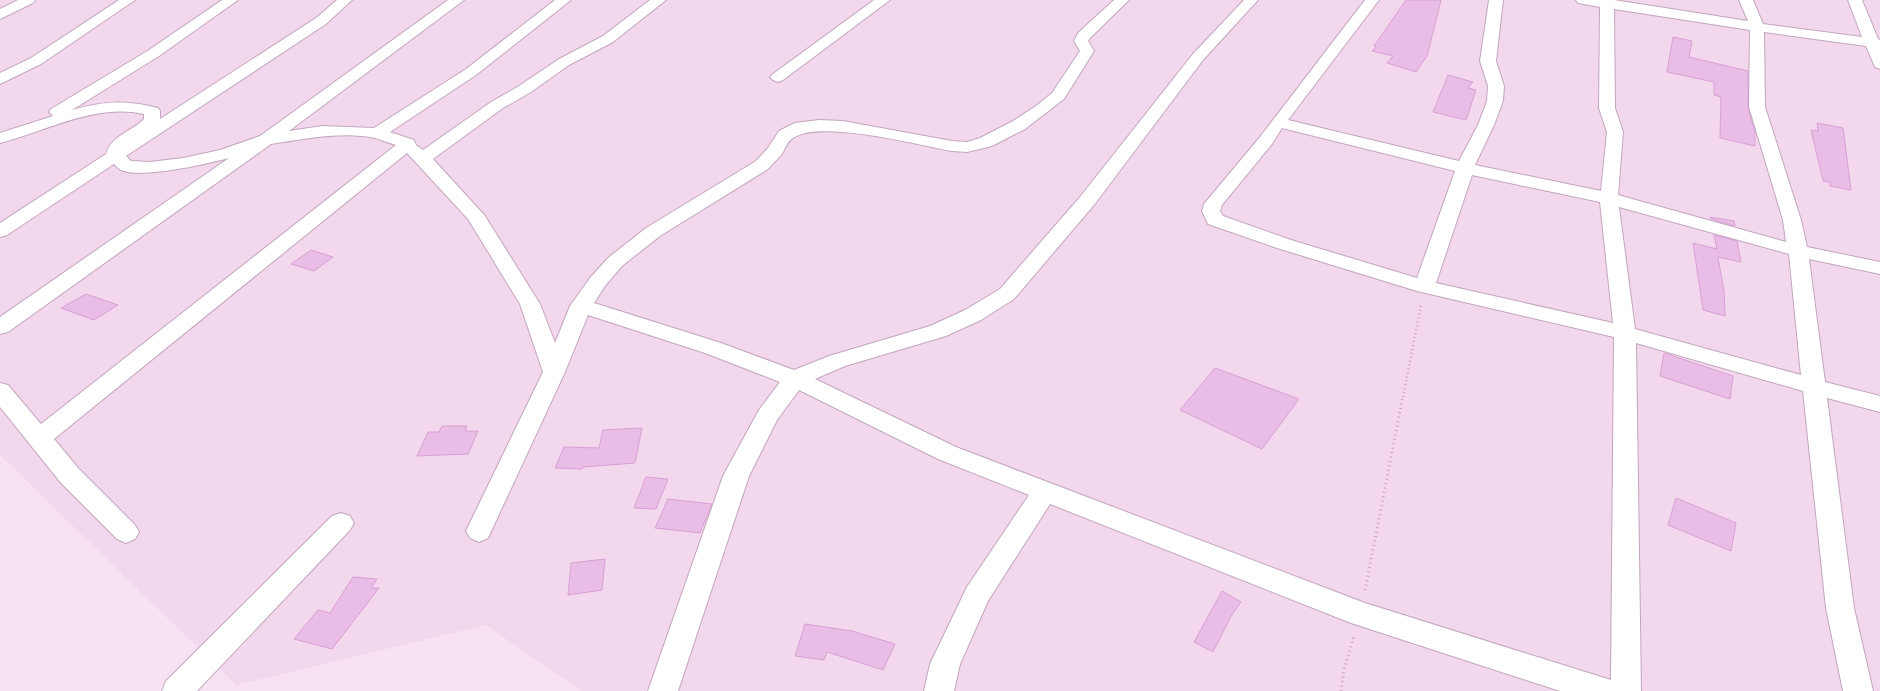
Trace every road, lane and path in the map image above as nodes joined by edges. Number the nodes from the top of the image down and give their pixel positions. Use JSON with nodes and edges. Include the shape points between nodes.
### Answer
{"nodes":[{"id":1,"x":28,"y":0,"type":"edge"},
{"id":2,"x":128,"y":0,"type":"edge"},
{"id":3,"x":231,"y":0,"type":"edge"},
{"id":4,"x":345,"y":0,"type":"edge"},
{"id":5,"x":457,"y":0,"type":"edge"},
{"id":6,"x":564,"y":0,"type":"edge"},
{"id":7,"x":659,"y":0,"type":"edge"},
{"id":8,"x":883,"y":0,"type":"edge"},
{"id":9,"x":1122,"y":0,"type":"edge"},
{"id":10,"x":1251,"y":0,"type":"edge"},
{"id":11,"x":1372,"y":0,"type":"edge"},
{"id":12,"x":1496,"y":0,"type":"edge"},
{"id":13,"x":1583,"y":0,"type":"edge"},
{"id":14,"x":1746,"y":0,"type":"edge"},
{"id":15,"x":1855,"y":0,"type":"edge"},
{"id":16,"x":1608,"y":2,"type":"edge"},
{"id":17,"x":0,"y":15,"type":"edge"},
{"id":18,"x":1757,"y":28,"type":"junction"},
{"id":19,"x":1875,"y":44,"type":"edge"},
{"id":20,"x":1880,"y":64,"type":"edge"},
{"id":21,"x":778,"y":77,"type":"dead end"},
{"id":22,"x":0,"y":79,"type":"edge"},
{"id":23,"x":1278,"y":122,"type":"junction"},
{"id":24,"x":377,"y":133,"type":"junction"},
{"id":25,"x":4,"y":139,"type":"edge"},
{"id":26,"x":266,"y":140,"type":"junction"},
{"id":27,"x":408,"y":144,"type":"junction"},
{"id":28,"x":114,"y":156,"type":"junction"},
{"id":29,"x":422,"y":159,"type":"junction"},
{"id":30,"x":1465,"y":168,"type":"junction"},
{"id":31,"x":1609,"y":198,"type":"junction"},
{"id":32,"x":0,"y":231,"type":"edge"},
{"id":33,"x":1798,"y":250,"type":"junction"},
{"id":34,"x":1880,"y":268,"type":"edge"},
{"id":35,"x":1424,"y":286,"type":"junction"},
{"id":36,"x":581,"y":306,"type":"junction"},
{"id":37,"x":0,"y":327,"type":"edge"},
{"id":38,"x":1626,"y":333,"type":"junction"},
{"id":39,"x":554,"y":372,"type":"junction"},
{"id":40,"x":795,"y":379,"type":"junction"},
{"id":41,"x":1814,"y":387,"type":"junction"},
{"id":42,"x":0,"y":391,"type":"edge"},
{"id":43,"x":1880,"y":404,"type":"edge"},
{"id":44,"x":39,"y":438,"type":"junction"},
{"id":45,"x":1045,"y":491,"type":"junction"},
{"id":46,"x":341,"y":523,"type":"dead end"},
{"id":47,"x":479,"y":531,"type":"dead end"},
{"id":48,"x":126,"y":532,"type":"dead end"},
{"id":49,"x":1361,"y":614,"type":"junction"},
{"id":50,"x":177,"y":691,"type":"edge"},
{"id":51,"x":663,"y":691,"type":"edge"},
{"id":52,"x":939,"y":691,"type":"edge"},
{"id":53,"x":1341,"y":691,"type":"edge"},
{"id":54,"x":1603,"y":691,"type":"edge"},
{"id":55,"x":1626,"y":691,"type":"edge"},
{"id":56,"x":1858,"y":691,"type":"edge"}],
"edges":[{"from":1,"to":17,"type":"street"},
{"from":2,"to":22,"type":"street","via":[[36,61]]},
{"from":3,"to":25,"type":"street","via":[[154,53],[53,114]]},
{"from":4,"to":28,"type":"street","via":[[321,20]]},
{"from":5,"to":26,"type":"street"},
{"from":6,"to":24,"type":"street","via":[[471,72]]},
{"from":7,"to":29,"type":"street","via":[[608,39],[564,62],[497,105]]},
{"from":8,"to":21,"type":"street"},
{"from":9,"to":36,"type":"street","via":[[1083,36],[1081,41],[1087,51],[1058,96],[1019,125],[986,142],[966,146],[842,126],[819,125],[785,134],[776,151],[762,165],[653,232],[615,262],[597,282]]},
{"from":10,"to":40,"type":"street","via":[[1198,57],[1086,201],[1007,294],[973,315],[938,330],[837,361]]},
{"from":11,"to":23,"type":"street"},
{"from":12,"to":30,"type":"street","via":[[1488,61],[1496,86],[1495,101]]},
{"from":13,"to":16,"type":"street"},
{"from":14,"to":18,"type":"street"},
{"from":15,"to":19,"type":"street"},
{"from":16,"to":18,"type":"street"},
{"from":16,"to":31,"type":"street","via":[[1607,108],[1615,132]]},
{"from":18,"to":19,"type":"street"},
{"from":18,"to":33,"type":"street","via":[[1757,107],[1792,220]]},
{"from":19,"to":20,"type":"street"},
{"from":23,"to":30,"type":"street"},
{"from":23,"to":35,"type":"street","via":[[1213,204],[1211,211],[1215,220],[1284,244]]},
{"from":24,"to":26,"type":"street","via":[[322,131]]},
{"from":24,"to":27,"type":"street"},
{"from":25,"to":28,"type":"street","via":[[70,114],[107,107],[139,107],[152,111],[152,120],[142,130],[117,146]]},
{"from":26,"to":28,"type":"street","via":[[224,154],[150,167],[127,166]]},
{"from":26,"to":37,"type":"street"},
{"from":27,"to":29,"type":"street"},
{"from":27,"to":44,"type":"street"},
{"from":28,"to":32,"type":"street"},
{"from":29,"to":39,"type":"street","via":[[480,222],[530,304]]},
{"from":30,"to":31,"type":"street"},
{"from":30,"to":35,"type":"street"},
{"from":31,"to":33,"type":"street"},
{"from":31,"to":38,"type":"street"},
{"from":33,"to":34,"type":"street"},
{"from":33,"to":41,"type":"street"},
{"from":35,"to":38,"type":"street"},
{"from":35,"to":49,"type":"path"},
{"from":36,"to":39,"type":"street"},
{"from":36,"to":40,"type":"street","via":[[713,348]]},
{"from":38,"to":41,"type":"street"},
{"from":38,"to":55,"type":"street"},
{"from":39,"to":47,"type":"street"},
{"from":40,"to":45,"type":"street","via":[[947,453]]},
{"from":40,"to":51,"type":"street","via":[[767,416],[736,476]]},
{"from":41,"to":43,"type":"street"},
{"from":41,"to":56,"type":"street","via":[[1840,608]]},
{"from":42,"to":44,"type":"street"},
{"from":44,"to":48,"type":"street","via":[[70,476]]},
{"from":45,"to":49,"type":"street"},
{"from":45,"to":52,"type":"street","via":[[977,595],[945,664]]},
{"from":46,"to":50,"type":"street"},
{"from":49,"to":53,"type":"path","via":[[1344,669]]},
{"from":49,"to":54,"type":"street"}]}
